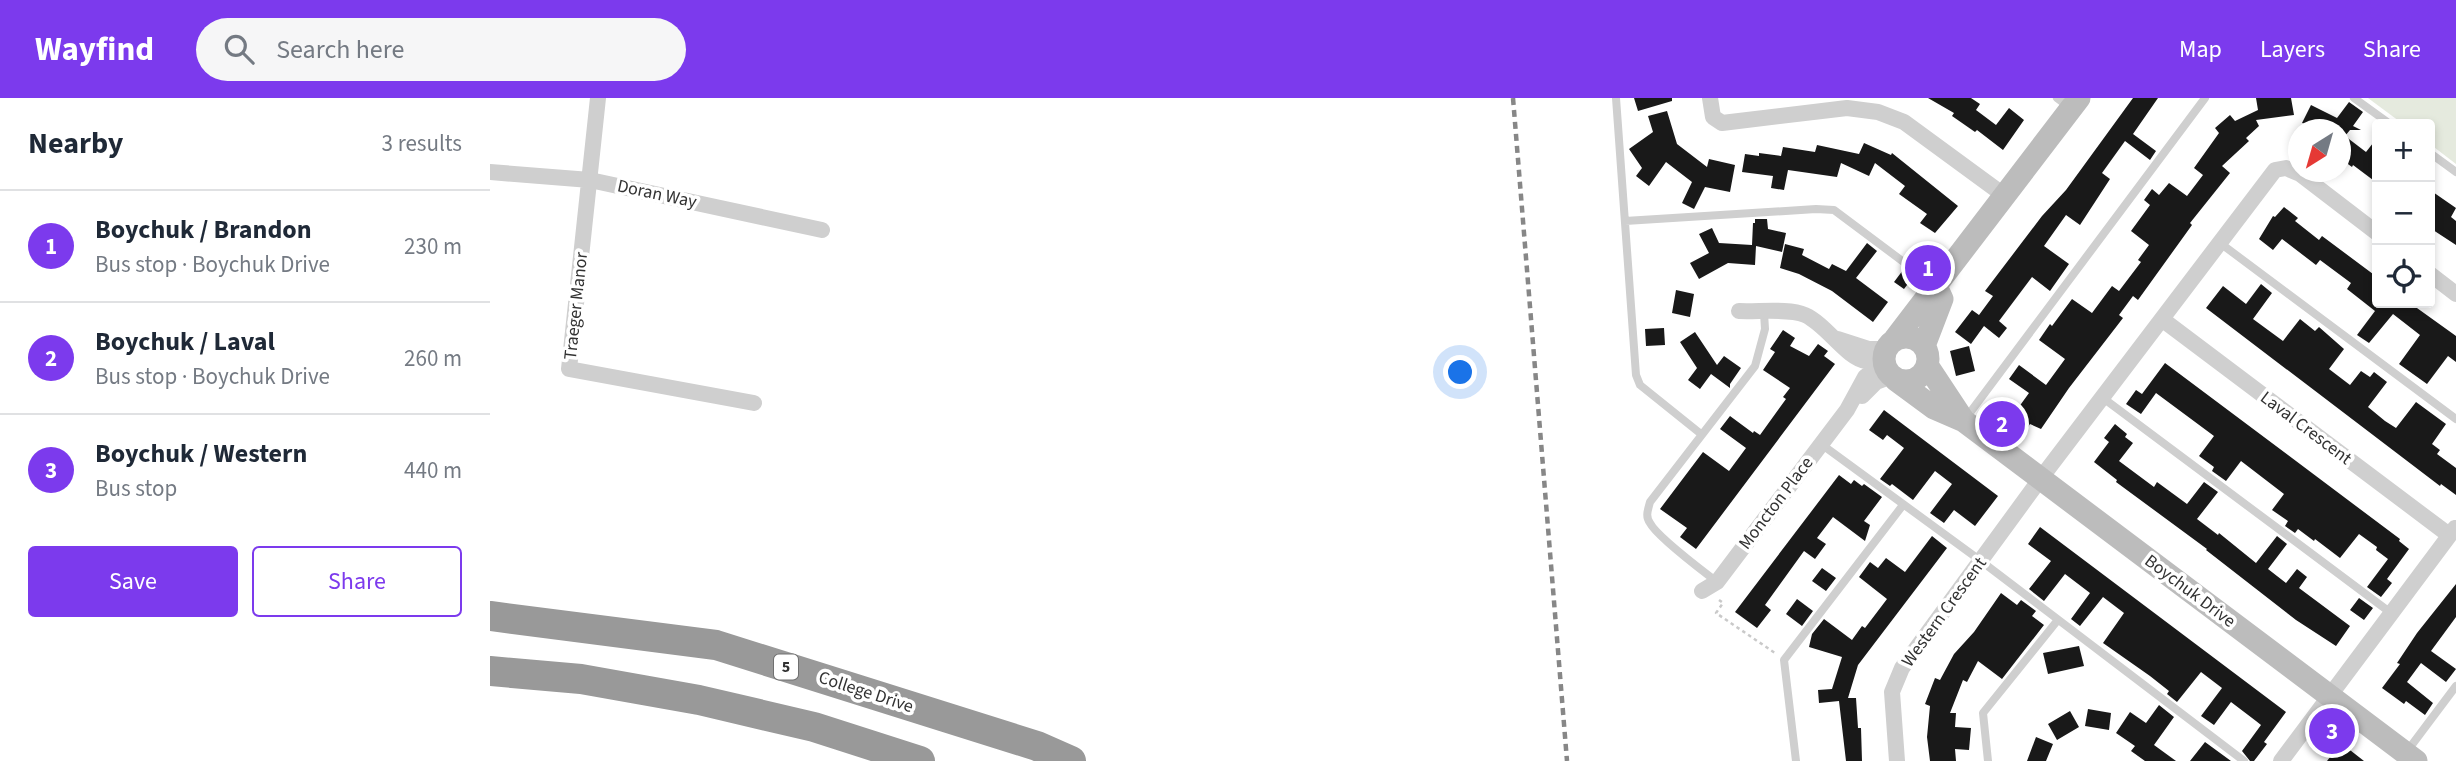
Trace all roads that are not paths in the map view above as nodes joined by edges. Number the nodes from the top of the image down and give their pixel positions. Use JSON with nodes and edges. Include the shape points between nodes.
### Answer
{"nodes":[{"id":1,"x":598,"y":98,"type":"edge"},
{"id":2,"x":1616,"y":98,"type":"edge"},
{"id":3,"x":1710,"y":98,"type":"edge"},
{"id":4,"x":2205,"y":98,"type":"edge"},
{"id":5,"x":2354,"y":98,"type":"edge"},
{"id":6,"x":2069,"y":102,"type":"edge"},
{"id":7,"x":2383,"y":119,"type":"edge"},
{"id":8,"x":2435,"y":157,"type":"edge"},
{"id":9,"x":490,"y":172,"type":"edge"},
{"id":10,"x":2456,"y":172,"type":"edge"},
{"id":11,"x":590,"y":180,"type":"junction"},
{"id":12,"x":2005,"y":196,"type":"junction"},
{"id":13,"x":1625,"y":221,"type":"junction"},
{"id":14,"x":2372,"y":229,"type":"edge"},
{"id":15,"x":822,"y":230,"type":"dead end"},
{"id":16,"x":2220,"y":243,"type":"junction"},
{"id":17,"x":2435,"y":277,"type":"edge"},
{"id":18,"x":1936,"y":286,"type":"junction"},
{"id":19,"x":2454,"y":290,"type":"edge"},
{"id":20,"x":1739,"y":312,"type":"dead end"},
{"id":21,"x":1764,"y":313,"type":"junction"},
{"id":22,"x":2163,"y":320,"type":"junction"},
{"id":23,"x":1926,"y":355,"type":"junction"},
{"id":24,"x":1889,"y":361,"type":"junction"},
{"id":25,"x":2103,"y":398,"type":"junction"},
{"id":26,"x":754,"y":404,"type":"dead end"},
{"id":27,"x":2456,"y":419,"type":"edge"},
{"id":28,"x":1964,"y":421,"type":"junction"},
{"id":29,"x":1702,"y":434,"type":"junction"},
{"id":30,"x":1821,"y":444,"type":"junction"},
{"id":31,"x":2041,"y":478,"type":"junction"},
{"id":32,"x":1903,"y":505,"type":"junction"},
{"id":33,"x":2453,"y":530,"type":"edge"},
{"id":34,"x":1981,"y":561,"type":"junction"},
{"id":35,"x":1717,"y":582,"type":"junction"},
{"id":36,"x":1702,"y":591,"type":"dead end"},
{"id":37,"x":2391,"y":613,"type":"junction"},
{"id":38,"x":490,"y":616,"type":"edge"},
{"id":39,"x":2057,"y":621,"type":"junction"},
{"id":40,"x":490,"y":671,"type":"edge"},
{"id":41,"x":2456,"y":686,"type":"edge"},
{"id":42,"x":2329,"y":696,"type":"junction"},
{"id":43,"x":2407,"y":758,"type":"edge"},
{"id":44,"x":920,"y":761,"type":"edge"},
{"id":45,"x":1071,"y":761,"type":"edge"},
{"id":46,"x":1796,"y":761,"type":"edge"},
{"id":47,"x":1896,"y":761,"type":"edge"},
{"id":48,"x":1988,"y":761,"type":"edge"},
{"id":49,"x":2244,"y":761,"type":"edge"},
{"id":50,"x":2281,"y":761,"type":"edge"}],
"edges":[{"from":1,"to":11,"type":"street","name":"Traeger Manor"},
{"from":2,"to":13,"type":"lane"},
{"from":3,"to":12,"type":"street","via":[[1713,117],[1722,123],[1847,108],[1878,112],[1904,122]]},
{"from":4,"to":28,"type":"lane"},
{"from":5,"to":7,"type":"lane"},
{"from":6,"to":12,"type":"street"},
{"from":8,"to":10,"type":"lane"},
{"from":9,"to":11,"type":"street","name":"Doran Way"},
{"from":11,"to":15,"type":"street","name":"Doran Way"},
{"from":11,"to":26,"type":"street","name":"Traeger Manor","via":[[569,369]]},
{"from":12,"to":18,"type":"street"},
{"from":13,"to":18,"type":"lane","via":[[1834,210]]},
{"from":13,"to":29,"type":"lane","via":[[1636,375],[1640,385]]},
{"from":14,"to":16,"type":"street","via":[[2286,168],[2274,170]]},
{"from":16,"to":22,"type":"street"},
{"from":16,"to":27,"type":"lane"},
{"from":17,"to":19,"type":"street"},
{"from":18,"to":23,"type":"street","via":[[1942,299]]},
{"from":18,"to":24,"type":"street"},
{"from":20,"to":21,"type":"street"},
{"from":21,"to":24,"type":"street","via":[[1806,315],[1836,338]]},
{"from":21,"to":29,"type":"lane","via":[[1765,329],[1755,366]]},
{"from":22,"to":25,"type":"street"},
{"from":22,"to":33,"type":"street","name":"Laval Crescent"},
{"from":23,"to":24,"type":"street","via":[[1919,341],[1908,337]]},
{"from":23,"to":24,"type":"street","via":[[1925,371],[1914,379]]},
{"from":23,"to":28,"type":"street","name":"Boychuk Drive"},
{"from":24,"to":28,"type":"street","name":"Boychuk Drive","via":[[1934,408]]},
{"from":24,"to":30,"type":"street","name":"Moncton Place","via":[[1865,377]]},
{"from":25,"to":31,"type":"street"},
{"from":25,"to":37,"type":"lane"},
{"from":28,"to":31,"type":"street","name":"Boychuk Drive"},
{"from":29,"to":35,"type":"lane","via":[[1650,502],[1647,513],[1650,524]]},
{"from":30,"to":32,"type":"lane"},
{"from":30,"to":35,"type":"street","name":"Moncton Place"},
{"from":31,"to":34,"type":"street","name":"Western Crescent"},
{"from":31,"to":42,"type":"street","name":"Boychuk Drive"},
{"from":32,"to":34,"type":"lane"},
{"from":32,"to":46,"type":"lane","via":[[1784,660]]},
{"from":33,"to":37,"type":"street","name":"Laval Crescent"},
{"from":34,"to":39,"type":"lane"},
{"from":34,"to":47,"type":"street","name":"Western Crescent","via":[[1902,667],[1892,692]]},
{"from":35,"to":36,"type":"street","name":"Moncton Place"},
{"from":37,"to":42,"type":"street","name":"Laval Crescent"},
{"from":38,"to":45,"type":"highway","name":"College Drive","number":"5","via":[[716,645],[1037,746]]},
{"from":39,"to":48,"type":"lane","via":[[1983,713]]},
{"from":39,"to":49,"type":"lane"},
{"from":40,"to":44,"type":"highway","via":[[581,680],[699,701],[814,727]]},
{"from":41,"to":43,"type":"lane"},
{"from":42,"to":43,"type":"street","name":"Boychuk Drive"},
{"from":42,"to":50,"type":"street"}]}
